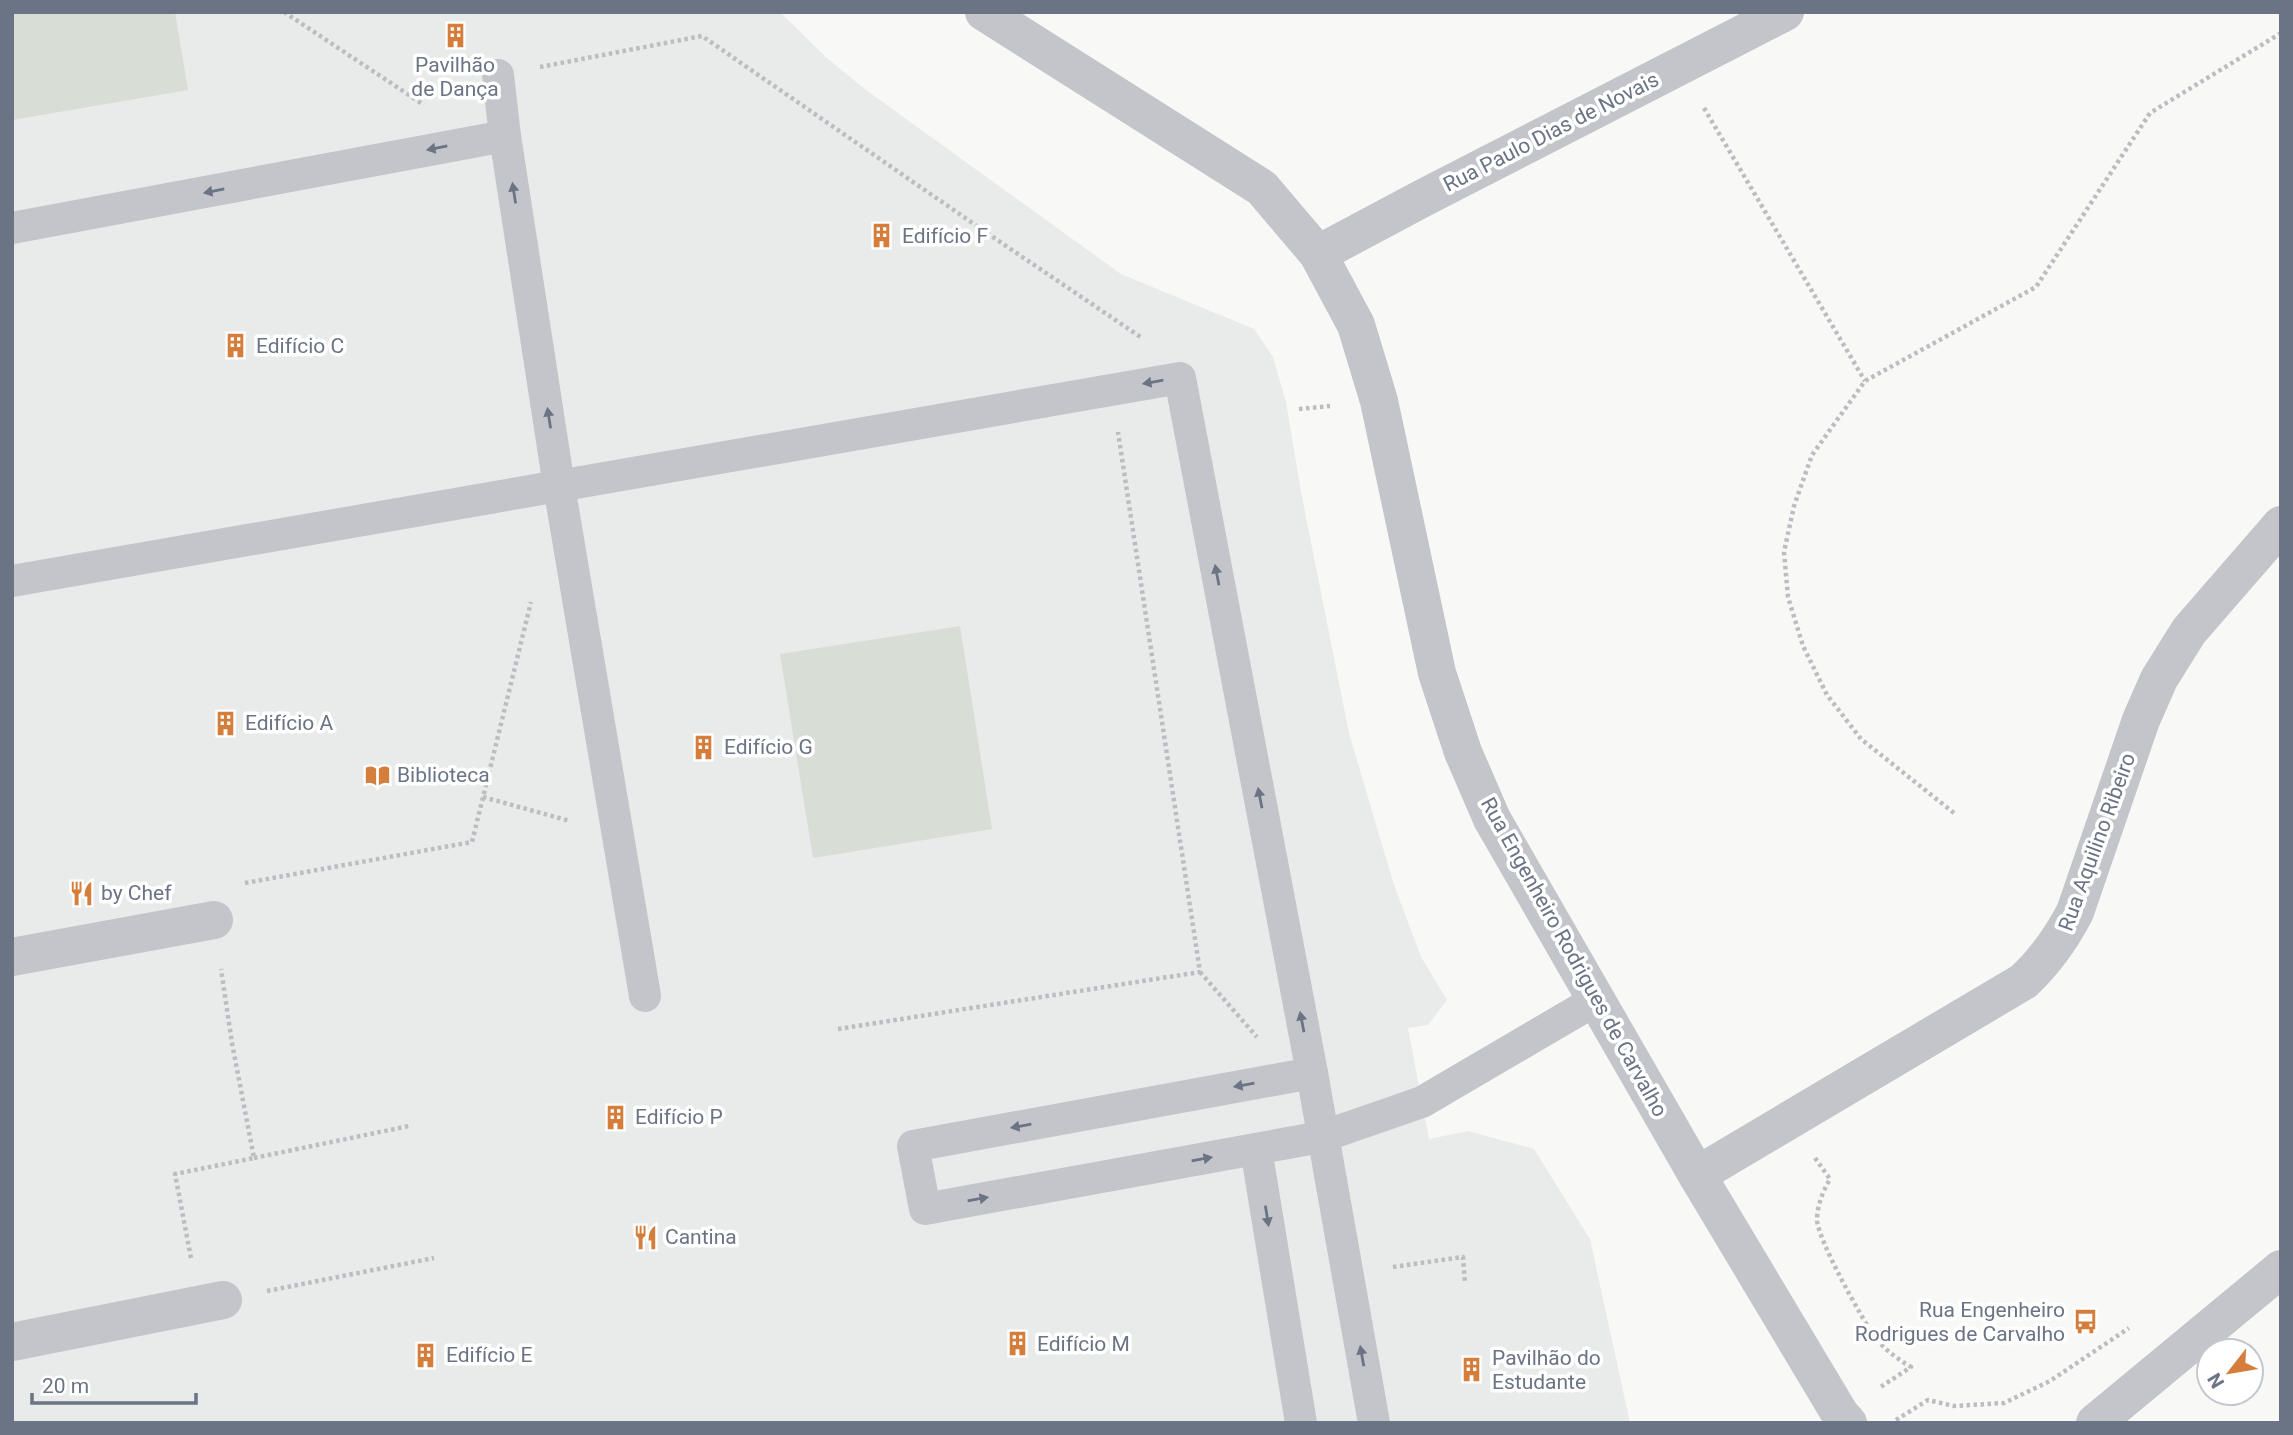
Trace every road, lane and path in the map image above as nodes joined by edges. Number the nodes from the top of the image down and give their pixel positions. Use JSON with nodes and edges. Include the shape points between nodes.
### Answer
{"nodes":[{"id":1,"x":285,"y":12,"type":"edge"},
{"id":2,"x":984,"y":12,"type":"edge"},
{"id":3,"x":1785,"y":12,"type":"edge"},
{"id":4,"x":2281,"y":33,"type":"edge"},
{"id":5,"x":1680,"y":66,"type":"junction"},
{"id":6,"x":498,"y":75,"type":"joint"},
{"id":7,"x":426,"y":107,"type":"dead end"},
{"id":8,"x":505,"y":136,"type":"junction"},
{"id":9,"x":12,"y":228,"type":"edge"},
{"id":10,"x":1318,"y":254,"type":"junction"},
{"id":11,"x":1180,"y":378,"type":"junction"},
{"id":12,"x":1865,"y":382,"type":"junction"},
{"id":13,"x":1112,"y":390,"type":"junction"},
{"id":14,"x":559,"y":486,"type":"junction"},
{"id":15,"x":2281,"y":524,"type":"edge"},
{"id":16,"x":12,"y":581,"type":"edge"},
{"id":17,"x":533,"y":594,"type":"dead end"},
{"id":18,"x":483,"y":797,"type":"junction"},
{"id":19,"x":1954,"y":813,"type":"dead end"},
{"id":20,"x":618,"y":834,"type":"junction"},
{"id":21,"x":214,"y":920,"type":"joint"},
{"id":22,"x":12,"y":957,"type":"edge"},
{"id":23,"x":1200,"y":972,"type":"junction"},
{"id":24,"x":223,"y":988,"type":"dead end"},
{"id":25,"x":645,"y":996,"type":"dead end"},
{"id":26,"x":1596,"y":1000,"type":"junction"},
{"id":27,"x":838,"y":1029,"type":"dead end"},
{"id":28,"x":1312,"y":1073,"type":"junction"},
{"id":29,"x":1790,"y":1121,"type":"junction"},
{"id":30,"x":409,"y":1126,"type":"dead end"},
{"id":31,"x":1321,"y":1137,"type":"junction"},
{"id":32,"x":1256,"y":1149,"type":"junction"},
{"id":33,"x":254,"y":1158,"type":"junction"},
{"id":34,"x":1698,"y":1175,"type":"junction"},
{"id":35,"x":434,"y":1258,"type":"dead end"},
{"id":36,"x":2281,"y":1269,"type":"edge"},
{"id":37,"x":1347,"y":1274,"type":"junction"},
{"id":38,"x":302,"y":1284,"type":"dead end"},
{"id":39,"x":1465,"y":1284,"type":"dead end"},
{"id":40,"x":212,"y":1302,"type":"joint"},
{"id":41,"x":2140,"y":1320,"type":"dead end"},
{"id":42,"x":12,"y":1342,"type":"edge"},
{"id":43,"x":1844,"y":1418,"type":"edge"},
{"id":44,"x":1301,"y":1423,"type":"edge"},
{"id":45,"x":1374,"y":1423,"type":"edge"},
{"id":46,"x":1892,"y":1423,"type":"edge"},
{"id":47,"x":2095,"y":1423,"type":"edge"}],
"edges":[{"from":1,"to":7,"type":"path"},
{"from":2,"to":10,"type":"street","name":"Rua Engenheiro Rodrigues de Carvalho","via":[[1262,188]]},
{"from":3,"to":5,"type":"street","name":"Rua Paulo Dias de Novais"},
{"from":4,"to":12,"type":"path","via":[[2150,113],[2036,287]]},
{"from":5,"to":10,"type":"street","name":"Rua Paulo Dias de Novais"},
{"from":5,"to":12,"type":"path"},
{"from":6,"to":8,"type":"lane"},
{"from":6,"to":11,"type":"path","via":[[702,36],[1166,354]]},
{"from":8,"to":9,"type":"lane","one_way":true},
{"from":14,"to":8,"type":"lane","one_way":true},
{"from":10,"to":26,"type":"street","name":"Rua Engenheiro Rodrigues de Carvalho","via":[[1356,325],[1379,401],[1437,673],[1464,752],[1492,819]]},
{"from":11,"to":13,"type":"lane","one_way":true},
{"from":28,"to":11,"type":"lane","one_way":true},
{"from":12,"to":19,"type":"path","via":[[1812,455],[1803,480],[1784,552],[1788,597],[1803,646],[1827,695],[1861,739]]},
{"from":13,"to":14,"type":"lane"},
{"from":13,"to":23,"type":"path"},
{"from":14,"to":16,"type":"lane"},
{"from":14,"to":20,"type":"lane"},
{"from":15,"to":29,"type":"street","name":"Rua Aquilino Ribeiro","via":[[2189,631],[2159,679],[2075,912],[2041,965],[2024,981]]},
{"from":17,"to":18,"type":"path"},
{"from":18,"to":20,"type":"path"},
{"from":18,"to":21,"type":"path","via":[[472,842],[212,889]]},
{"from":20,"to":25,"type":"lane"},
{"from":21,"to":22,"type":"street"},
{"from":23,"to":27,"type":"path"},
{"from":23,"to":28,"type":"path","via":[[1262,1042]]},
{"from":24,"to":33,"type":"path"},
{"from":26,"to":31,"type":"lane","via":[[1422,1102]]},
{"from":26,"to":34,"type":"street","name":"Rua Engenheiro Rodrigues de Carvalho"},
{"from":28,"to":31,"type":"lane"},
{"from":28,"to":32,"type":"lane","one_way":true,"via":[[913,1146],[925,1209]]},
{"from":29,"to":34,"type":"street","name":"Rua Aquilino Ribeiro"},
{"from":29,"to":43,"type":"path","via":[[1830,1179],[1817,1220],[1822,1243],[1874,1335],[1890,1354],[1911,1367]]},
{"from":30,"to":33,"type":"path"},
{"from":31,"to":32,"type":"lane"},
{"from":31,"to":37,"type":"lane"},
{"from":32,"to":44,"type":"lane","one_way":true},
{"from":33,"to":40,"type":"path","via":[[175,1174]]},
{"from":34,"to":43,"type":"street","name":"Rua Engenheiro Rodrigues de Carvalho"},
{"from":35,"to":38,"type":"path"},
{"from":36,"to":47,"type":"street"},
{"from":37,"to":39,"type":"path","via":[[1463,1258]]},
{"from":45,"to":37,"type":"lane","one_way":true},
{"from":40,"to":42,"type":"street"},
{"from":41,"to":46,"type":"path","via":[[2050,1381],[2004,1403],[1954,1406],[1927,1400]]}]}
